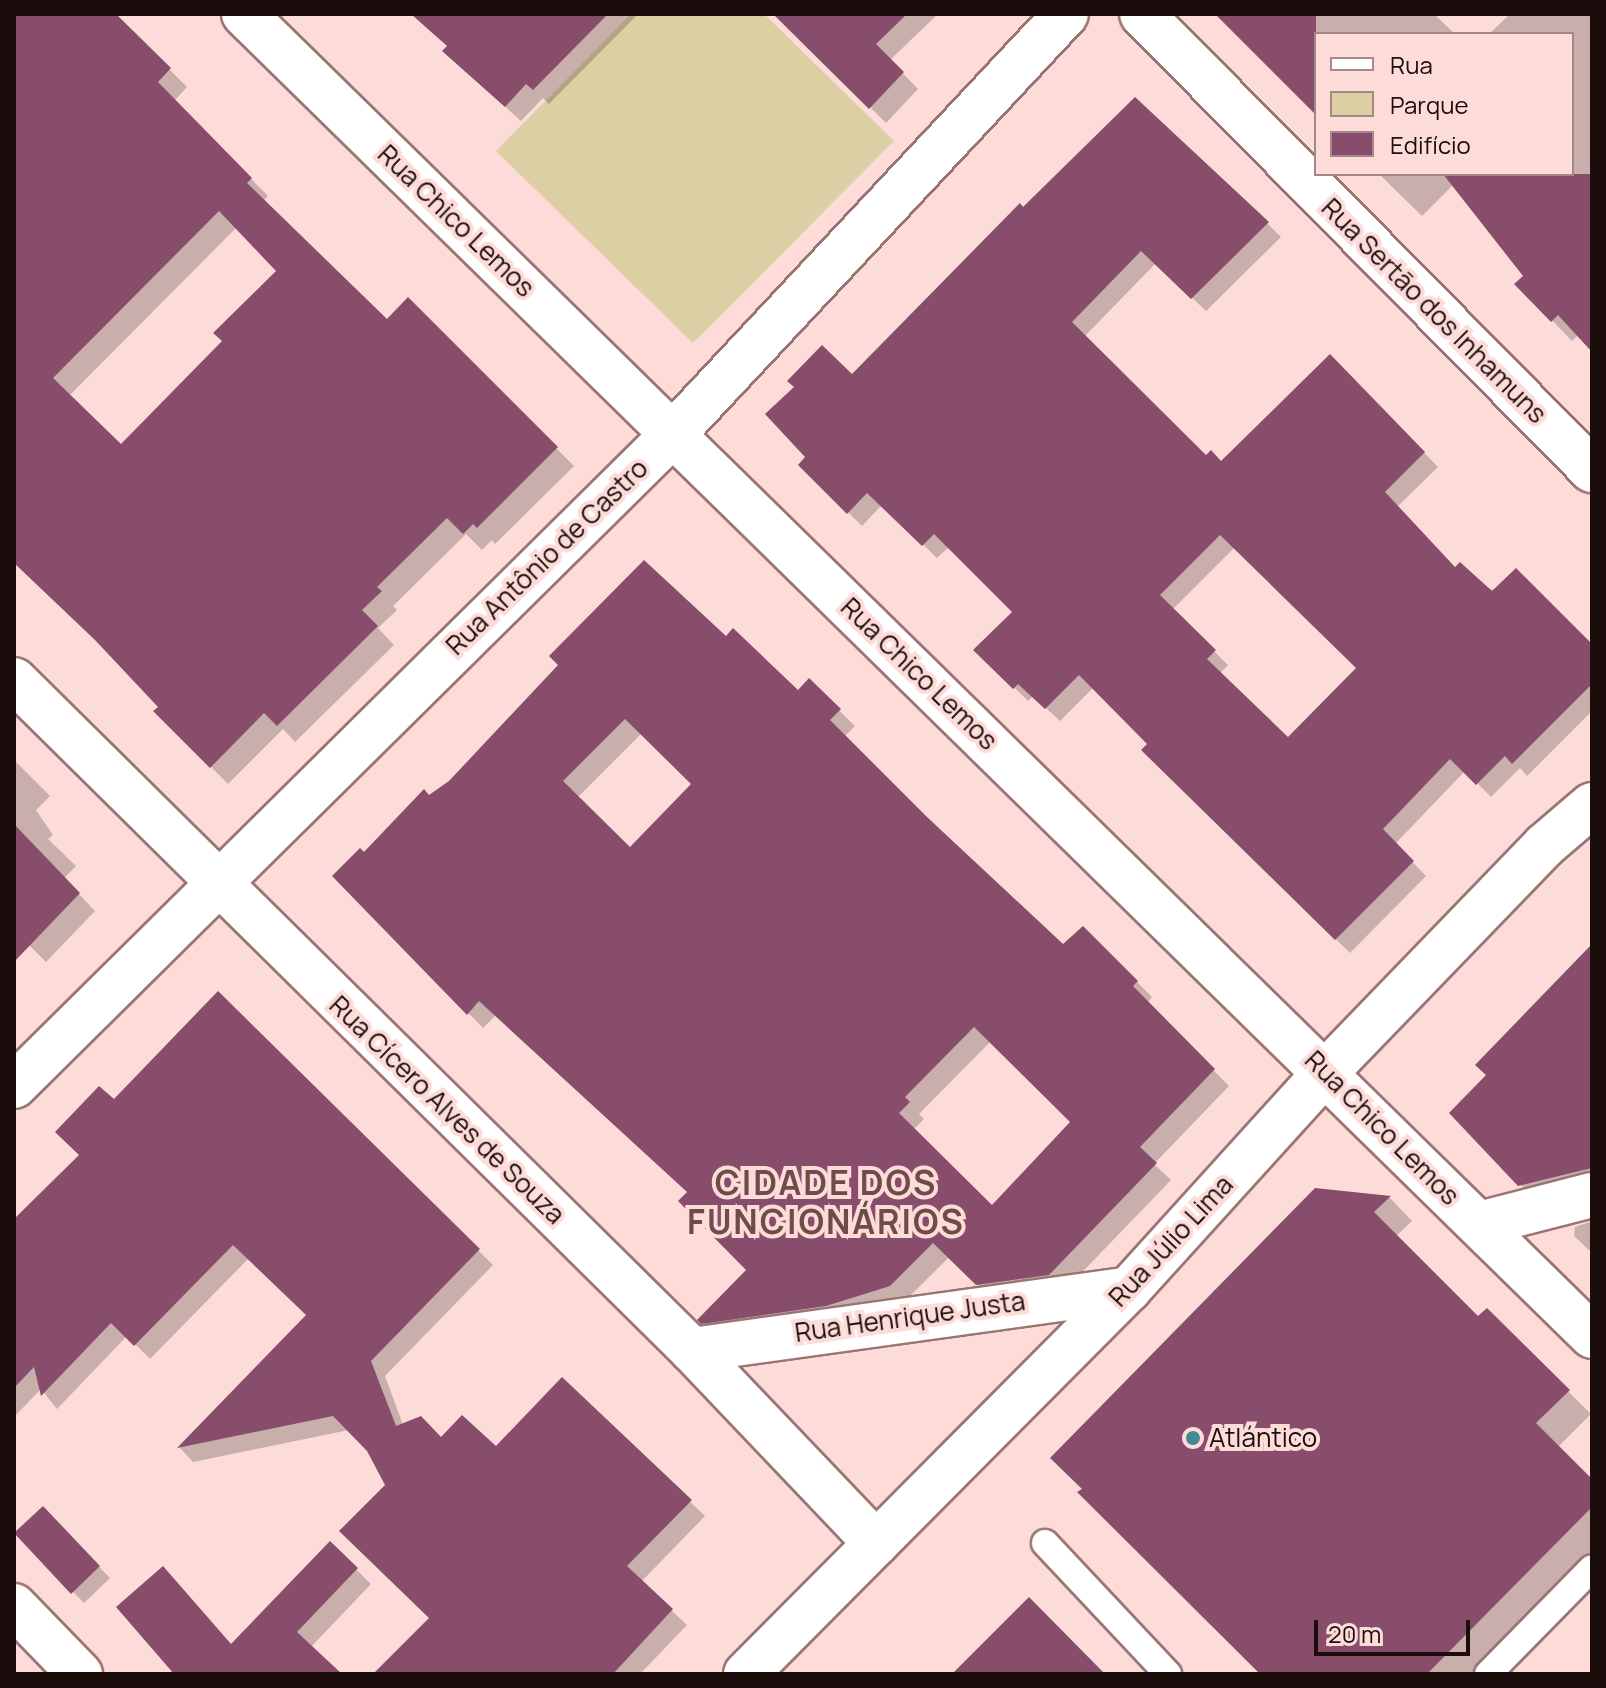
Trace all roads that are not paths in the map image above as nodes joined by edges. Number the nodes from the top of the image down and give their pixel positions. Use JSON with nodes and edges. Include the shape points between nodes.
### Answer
{"nodes":[{"id":1,"x":244,"y":14,"type":"edge"},
{"id":2,"x":1066,"y":14,"type":"edge"},
{"id":3,"x":1142,"y":14,"type":"edge"},
{"id":4,"x":673,"y":434,"type":"junction"},
{"id":5,"x":1592,"y":470,"type":"edge"},
{"id":6,"x":14,"y":680,"type":"edge"},
{"id":7,"x":1592,"y":805,"type":"edge"},
{"id":8,"x":215,"y":883,"type":"junction"},
{"id":9,"x":1326,"y":1072,"type":"junction"},
{"id":10,"x":14,"y":1086,"type":"edge"},
{"id":11,"x":1592,"y":1195,"type":"edge"},
{"id":12,"x":1479,"y":1224,"type":"junction"},
{"id":13,"x":1129,"y":1289,"type":"junction"},
{"id":14,"x":1592,"y":1336,"type":"edge"},
{"id":15,"x":692,"y":1350,"type":"junction"},
{"id":16,"x":876,"y":1543,"type":"junction"},
{"id":17,"x":1045,"y":1543,"type":"dead end"},
{"id":18,"x":1592,"y":1568,"type":"edge"},
{"id":19,"x":14,"y":1606,"type":"edge"},
{"id":20,"x":80,"y":1674,"type":"edge"},
{"id":21,"x":746,"y":1674,"type":"edge"},
{"id":22,"x":1168,"y":1674,"type":"edge"},
{"id":23,"x":1488,"y":1674,"type":"edge"}],
"edges":[{"from":1,"to":4,"type":"street","name":"Rua Chico Lemos"},
{"from":2,"to":4,"type":"street","name":"Rua Antônio de Castro"},
{"from":3,"to":5,"type":"street","name":"Rua Sertão dos Inhamuns"},
{"from":4,"to":8,"type":"street","name":"Rua Antônio de Castro"},
{"from":4,"to":9,"type":"street","name":"Rua Chico Lemos"},
{"from":6,"to":8,"type":"street","name":"Rua Cícero Alves de Souza"},
{"from":7,"to":9,"type":"street","name":"Rua Júlio Lima","via":[[1544,846]]},
{"from":8,"to":10,"type":"street","name":"Rua Antônio de Castro"},
{"from":8,"to":15,"type":"street","name":"Rua Cícero Alves de Souza"},
{"from":9,"to":12,"type":"street","name":"Rua Chico Lemos"},
{"from":9,"to":13,"type":"street","name":"Rua Júlio Lima"},
{"from":11,"to":12,"type":"street"},
{"from":12,"to":14,"type":"street","name":"Rua Chico Lemos"},
{"from":13,"to":15,"type":"street","name":"Rua Henrique Justa"},
{"from":13,"to":16,"type":"street","name":"Rua Júlio Lima"},
{"from":15,"to":16,"type":"street","name":"Rua Cícero Alves de Souza"},
{"from":16,"to":21,"type":"street","name":"Rua Júlio Lima"},
{"from":17,"to":22,"type":"lane"},
{"from":18,"to":23,"type":"lane"},
{"from":19,"to":20,"type":"street"}]}
